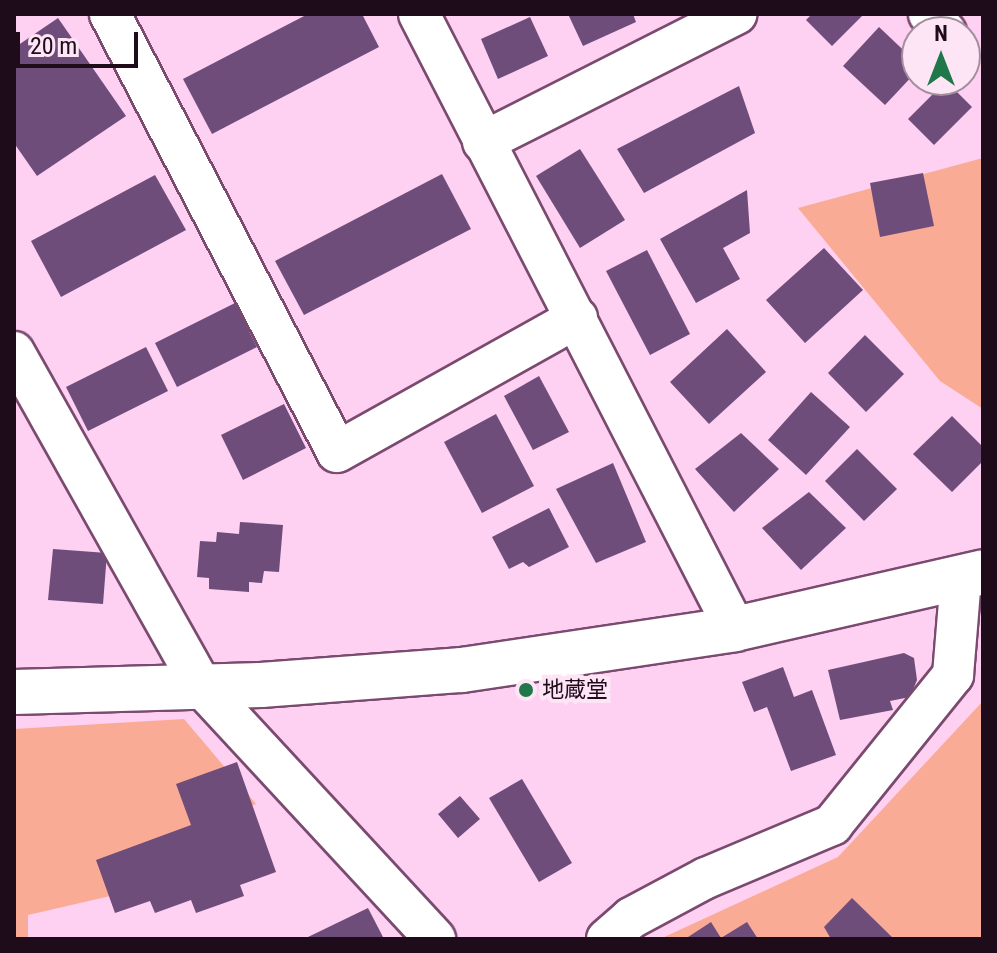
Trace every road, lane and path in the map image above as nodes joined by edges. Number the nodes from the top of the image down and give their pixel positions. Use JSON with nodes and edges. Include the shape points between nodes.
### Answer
{"nodes":[{"id":1,"x":110,"y":14,"type":"edge"},
{"id":2,"x":419,"y":14,"type":"edge"},
{"id":3,"x":736,"y":14,"type":"edge"},
{"id":4,"x":483,"y":142,"type":"junction"},
{"id":5,"x":577,"y":318,"type":"junction"},
{"id":6,"x":14,"y":352,"type":"edge"},
{"id":7,"x":972,"y":574,"type":"edge"},
{"id":8,"x":735,"y":629,"type":"junction"},
{"id":9,"x":202,"y":687,"type":"junction"},
{"id":10,"x":14,"y":692,"type":"edge"},
{"id":11,"x":435,"y":939,"type":"edge"},
{"id":12,"x":607,"y":939,"type":"edge"}],
"edges":[{"from":1,"to":5,"type":"street","via":[[337,452]]},
{"from":2,"to":4,"type":"street"},
{"from":3,"to":4,"type":"street"},
{"from":4,"to":5,"type":"street"},
{"from":5,"to":8,"type":"street"},
{"from":6,"to":9,"type":"street"},
{"from":7,"to":8,"type":"street"},
{"from":7,"to":12,"type":"street","via":[[953,675],[832,825],[706,878],[631,918]]},
{"from":8,"to":9,"type":"street","via":[[462,670]]},
{"from":9,"to":10,"type":"street"},
{"from":9,"to":11,"type":"street"}]}
